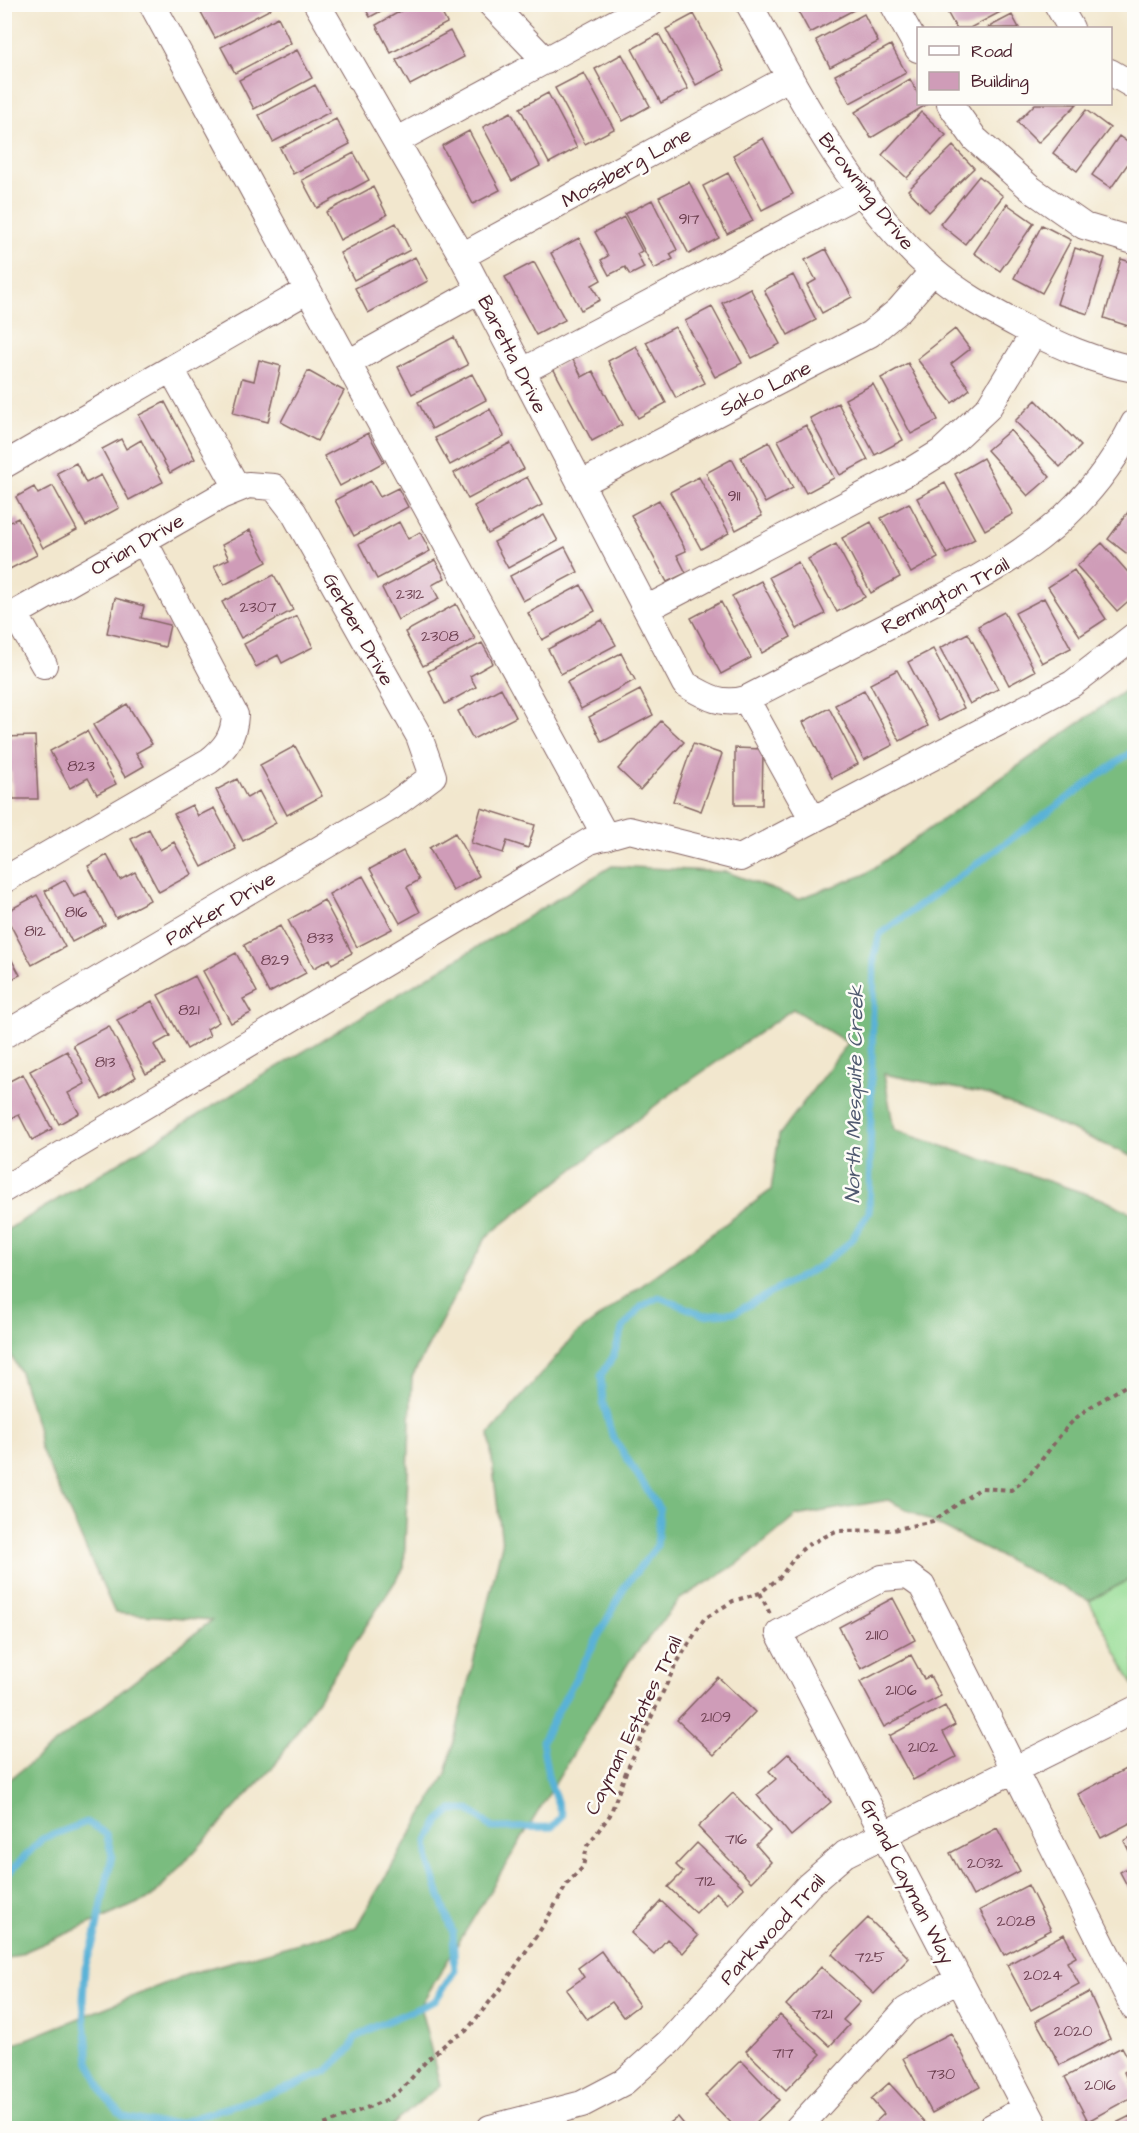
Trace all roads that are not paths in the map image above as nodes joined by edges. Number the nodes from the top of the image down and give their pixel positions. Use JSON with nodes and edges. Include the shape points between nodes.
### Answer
{"nodes":[{"id":1,"x":152,"y":4,"type":"edge"},
{"id":2,"x":317,"y":4,"type":"edge"},
{"id":3,"x":491,"y":4,"type":"edge"},
{"id":4,"x":650,"y":4,"type":"edge"},
{"id":5,"x":749,"y":4,"type":"edge"},
{"id":6,"x":893,"y":4,"type":"edge"},
{"id":7,"x":1057,"y":4,"type":"edge"},
{"id":8,"x":1070,"y":27,"type":"edge"},
{"id":9,"x":917,"y":47,"type":"edge"},
{"id":10,"x":546,"y":61,"type":"junction"},
{"id":11,"x":1112,"y":73,"type":"edge"},
{"id":12,"x":790,"y":77,"type":"junction"},
{"id":13,"x":1134,"y":86,"type":"edge"},
{"id":14,"x":951,"y":105,"type":"edge"},
{"id":15,"x":396,"y":141,"type":"junction"},
{"id":16,"x":863,"y":191,"type":"junction"},
{"id":17,"x":1134,"y":241,"type":"edge"},
{"id":18,"x":462,"y":256,"type":"junction"},
{"id":19,"x":933,"y":271,"type":"junction"},
{"id":20,"x":308,"y":290,"type":"junction"},
{"id":21,"x":479,"y":290,"type":"junction"},
{"id":22,"x":1034,"y":333,"type":"junction"},
{"id":23,"x":348,"y":363,"type":"junction"},
{"id":24,"x":171,"y":369,"type":"junction"},
{"id":25,"x":1134,"y":369,"type":"edge"},
{"id":26,"x":521,"y":372,"type":"junction"},
{"id":27,"x":1134,"y":423,"type":"edge"},
{"id":28,"x":4,"y":465,"type":"edge"},
{"id":29,"x":580,"y":484,"type":"junction"},
{"id":30,"x":274,"y":487,"type":"joint"},
{"id":31,"x":238,"y":489,"type":"junction"},
{"id":32,"x":144,"y":541,"type":"junction"},
{"id":33,"x":646,"y":609,"type":"junction"},
{"id":34,"x":10,"y":617,"type":"edge"},
{"id":35,"x":1134,"y":636,"type":"edge"},
{"id":36,"x":44,"y":665,"type":"dead end"},
{"id":37,"x":710,"y":699,"type":"joint"},
{"id":38,"x":746,"y":699,"type":"junction"},
{"id":39,"x":433,"y":776,"type":"joint"},
{"id":40,"x":813,"y":820,"type":"junction"},
{"id":41,"x":606,"y":837,"type":"junction"},
{"id":42,"x":4,"y":880,"type":"edge"},
{"id":43,"x":4,"y":1035,"type":"edge"},
{"id":44,"x":4,"y":1189,"type":"edge"},
{"id":45,"x":1134,"y":1710,"type":"edge"},
{"id":46,"x":1013,"y":1770,"type":"junction"},
{"id":47,"x":883,"y":1834,"type":"junction"},
{"id":48,"x":959,"y":1979,"type":"junction"},
{"id":49,"x":1134,"y":2008,"type":"edge"},
{"id":50,"x":1031,"y":2118,"type":"edge"},
{"id":51,"x":490,"y":2128,"type":"edge"},
{"id":52,"x":798,"y":2128,"type":"edge"},
{"id":53,"x":990,"y":2128,"type":"edge"}],
"edges":[{"from":1,"to":20,"type":"street"},
{"from":2,"to":15,"type":"street","name":"Baretta Drive"},
{"from":3,"to":10,"type":"street"},
{"from":4,"to":10,"type":"street"},
{"from":5,"to":12,"type":"street","name":"Browning Drive"},
{"from":6,"to":9,"type":"street"},
{"from":7,"to":8,"type":"street"},
{"from":10,"to":15,"type":"street"},
{"from":11,"to":13,"type":"street"},
{"from":12,"to":16,"type":"street","name":"Browning Drive","via":[[831,149]]},
{"from":12,"to":18,"type":"street","name":"Mossberg Lane"},
{"from":14,"to":17,"type":"street","via":[[975,139],[1031,189],[1084,226]]},
{"from":15,"to":18,"type":"street","name":"Baretta Drive"},
{"from":16,"to":19,"type":"street","name":"Browning Drive","via":[[896,236]]},
{"from":16,"to":26,"type":"street"},
{"from":18,"to":21,"type":"street","name":"Baretta Drive"},
{"from":19,"to":22,"type":"street","name":"Browning Drive","via":[[988,309]]},
{"from":19,"to":29,"type":"street","name":"Sako Lane","via":[[899,310],[870,334]]},
{"from":20,"to":23,"type":"street"},
{"from":20,"to":24,"type":"street"},
{"from":21,"to":23,"type":"street"},
{"from":21,"to":26,"type":"street","name":"Baretta Drive"},
{"from":22,"to":25,"type":"street","name":"Browning Drive","via":[[1098,362]]},
{"from":22,"to":33,"type":"street","via":[[988,408],[941,452]]},
{"from":23,"to":41,"type":"street"},
{"from":24,"to":28,"type":"street"},
{"from":24,"to":31,"type":"street"},
{"from":26,"to":29,"type":"street","name":"Baretta Drive"},
{"from":27,"to":38,"type":"street","name":"Remington Trail","via":[[1122,448],[1084,498],[1043,538],[999,568]]},
{"from":29,"to":33,"type":"street","name":"Baretta Drive"},
{"from":30,"to":31,"type":"street","name":"Orian Drive","via":[[248,484]]},
{"from":30,"to":39,"type":"street","name":"Gerber Drive","via":[[294,513],[419,736]]},
{"from":31,"to":32,"type":"street","name":"Orian Drive"},
{"from":32,"to":34,"type":"street","name":"Orian Drive"},
{"from":32,"to":42,"type":"street","via":[[235,715],[230,738],[209,761]]},
{"from":33,"to":37,"type":"street","name":"Baretta Drive","via":[[686,684]]},
{"from":34,"to":36,"type":"street"},
{"from":35,"to":40,"type":"street","via":[[1072,684]]},
{"from":37,"to":38,"type":"street","name":"Remington Trail","via":[[729,704]]},
{"from":38,"to":40,"type":"street"},
{"from":39,"to":43,"type":"street","name":"Parker Drive","via":[[391,807]]},
{"from":40,"to":41,"type":"street","via":[[740,858],[629,830]]},
{"from":41,"to":44,"type":"street","via":[[580,847]]},
{"from":45,"to":46,"type":"street","name":"Parkwood Trail"},
{"from":46,"to":47,"type":"street","name":"Parkwood Trail"},
{"from":46,"to":47,"type":"street","name":"Grand Cayman Way","via":[[922,1587],[908,1576],[882,1578],[779,1633]]},
{"from":46,"to":49,"type":"street"},
{"from":47,"to":48,"type":"street","name":"Grand Cayman Way"},
{"from":47,"to":51,"type":"street","name":"Parkwood Trail","via":[[845,1854],[808,1885],[669,2042],[624,2082],[582,2104]]},
{"from":48,"to":50,"type":"street","name":"Grand Cayman Way"},
{"from":48,"to":52,"type":"street","via":[[906,2010]]},
{"from":50,"to":53,"type":"street"}]}
